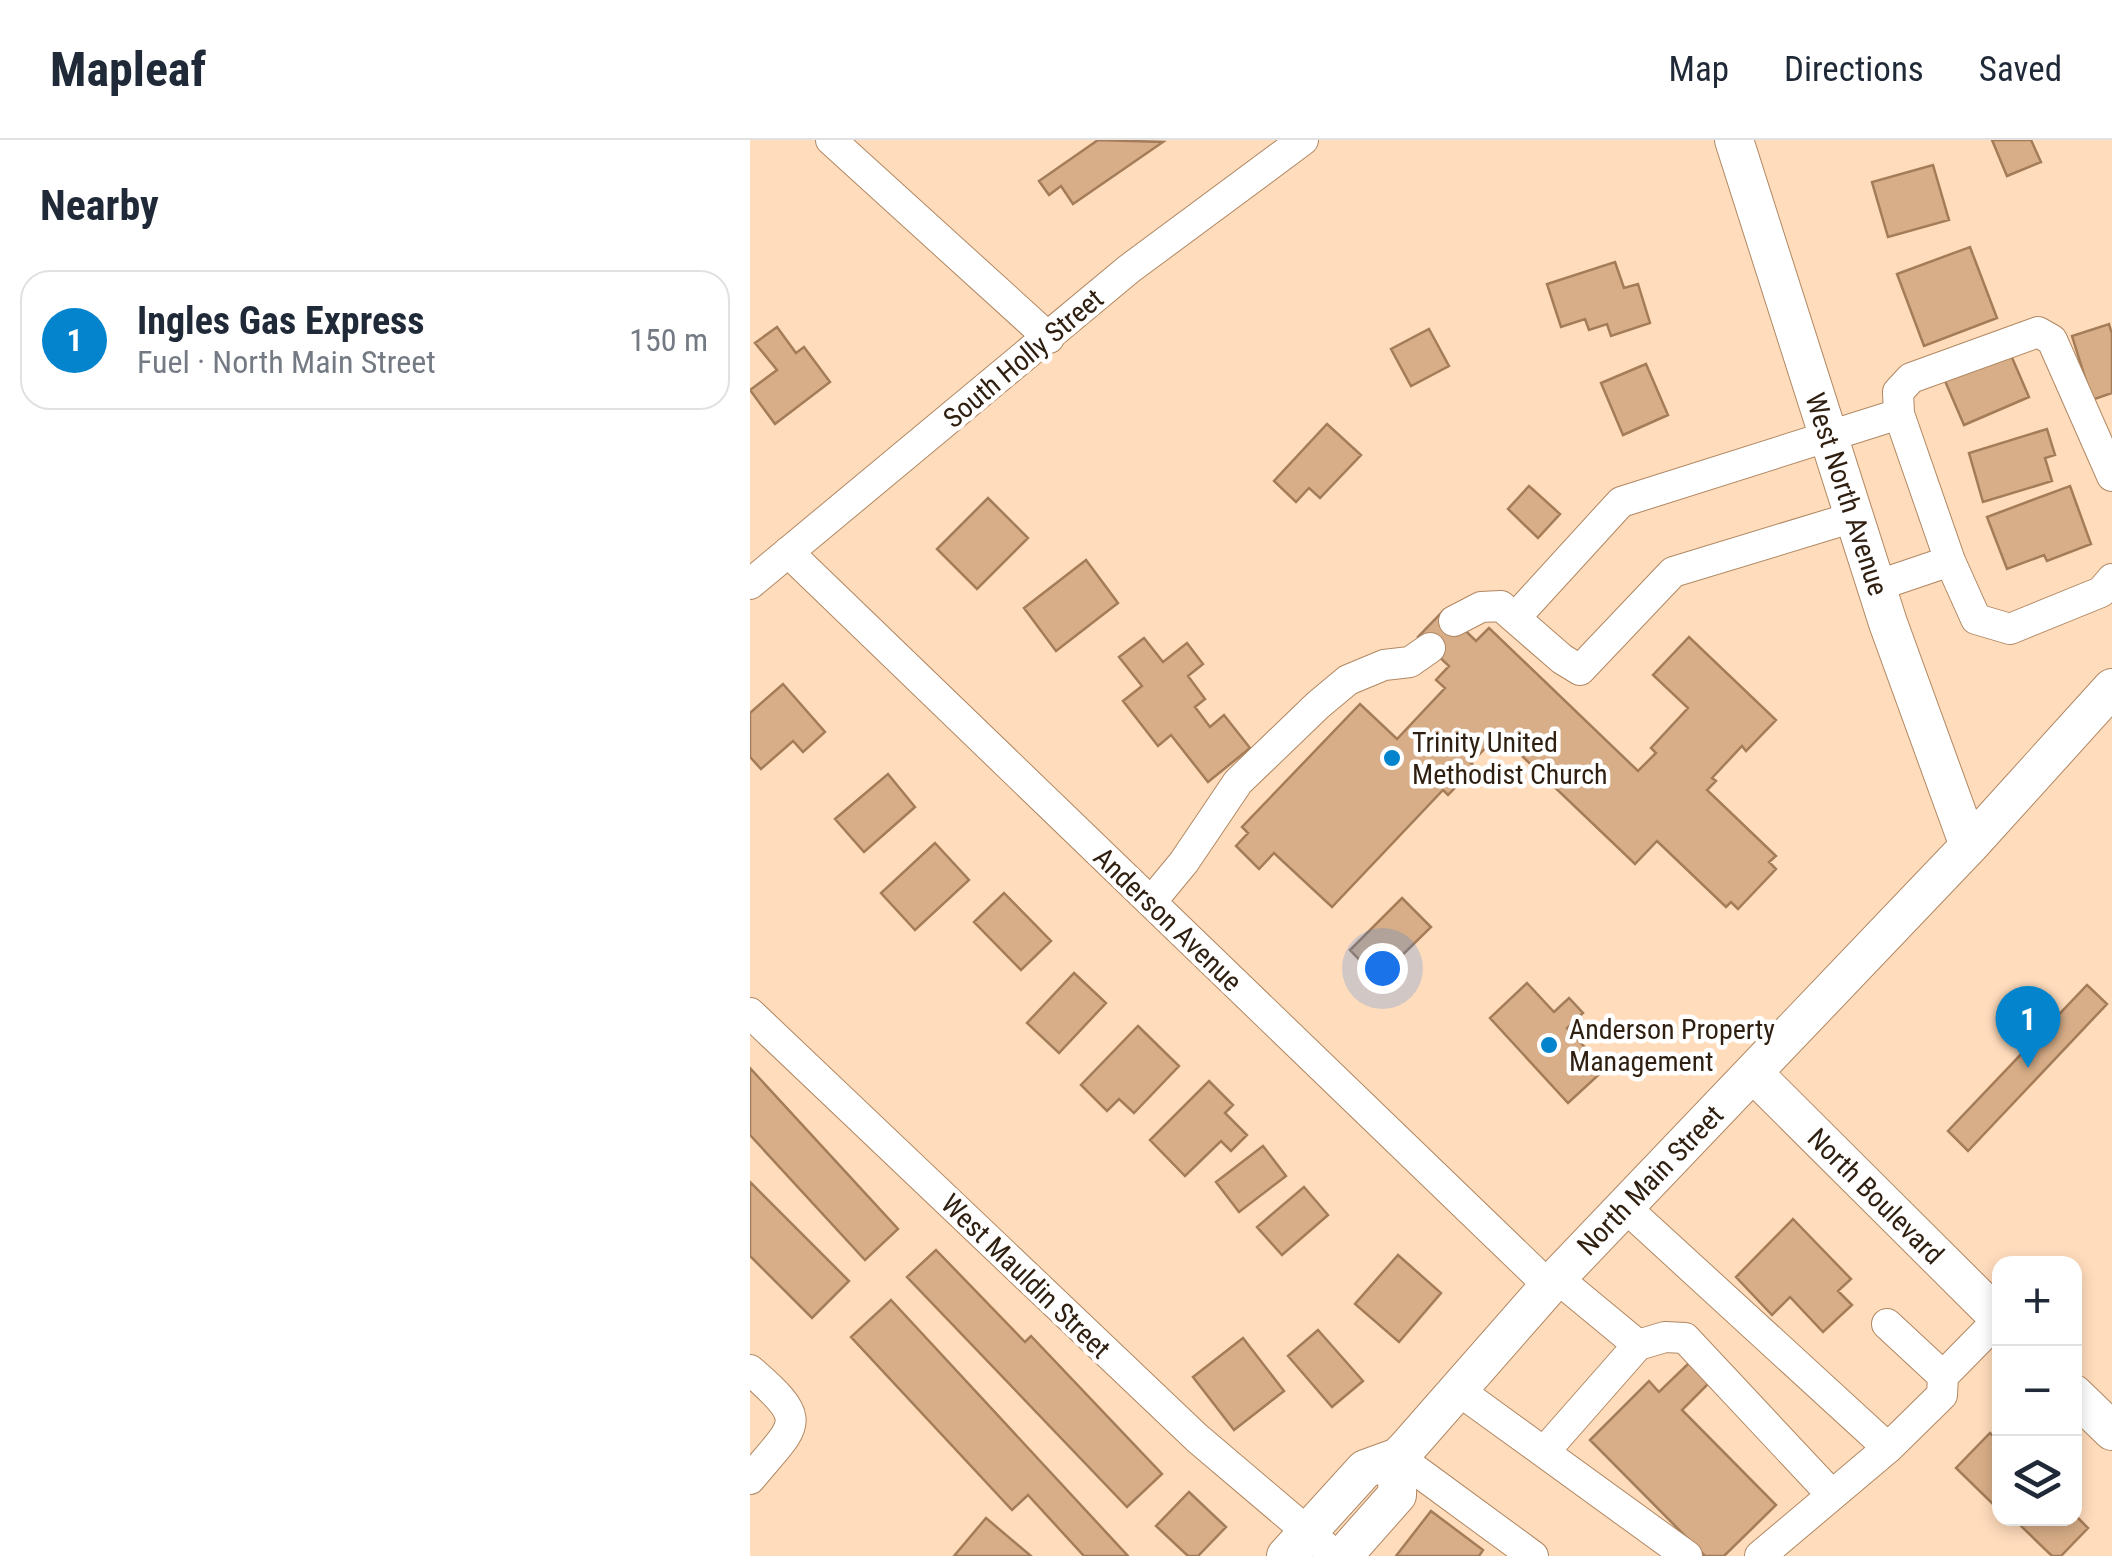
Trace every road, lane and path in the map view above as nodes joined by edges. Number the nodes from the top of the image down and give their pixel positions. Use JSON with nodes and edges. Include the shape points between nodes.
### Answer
{"nodes":[{"id":1,"x":830,"y":140,"type":"edge"},
{"id":2,"x":1303,"y":140,"type":"edge"},
{"id":3,"x":1734,"y":140,"type":"edge"},
{"id":4,"x":1049,"y":338,"type":"junction"},
{"id":5,"x":1899,"y":414,"type":"junction"},
{"id":6,"x":1829,"y":437,"type":"junction"},
{"id":7,"x":2112,"y":476,"type":"edge"},
{"id":8,"x":1854,"y":517,"type":"junction"},
{"id":9,"x":788,"y":552,"type":"junction"},
{"id":10,"x":1950,"y":561,"type":"junction"},
{"id":11,"x":2112,"y":579,"type":"edge"},
{"id":12,"x":750,"y":584,"type":"edge"},
{"id":13,"x":1876,"y":586,"type":"junction"},
{"id":14,"x":1515,"y":618,"type":"junction"},
{"id":15,"x":1454,"y":621,"type":"dead end"},
{"id":16,"x":1430,"y":648,"type":"dead end"},
{"id":17,"x":2112,"y":688,"type":"edge"},
{"id":18,"x":1970,"y":846,"type":"junction"},
{"id":19,"x":1151,"y":902,"type":"junction"},
{"id":20,"x":750,"y":1013,"type":"edge"},
{"id":21,"x":1753,"y":1073,"type":"junction"},
{"id":22,"x":1625,"y":1207,"type":"junction"},
{"id":23,"x":1553,"y":1282,"type":"junction"},
{"id":24,"x":1992,"y":1312,"type":"edge"},
{"id":25,"x":1887,"y":1324,"type":"dead end"},
{"id":26,"x":1992,"y":1326,"type":"edge"},
{"id":27,"x":1638,"y":1345,"type":"junction"},
{"id":28,"x":750,"y":1370,"type":"edge"},
{"id":29,"x":1943,"y":1376,"type":"junction"},
{"id":30,"x":1458,"y":1390,"type":"junction"},
{"id":31,"x":2082,"y":1402,"type":"edge"},
{"id":32,"x":2112,"y":1431,"type":"edge"},
{"id":33,"x":1888,"y":1448,"type":"junction"},
{"id":34,"x":1544,"y":1452,"type":"junction"},
{"id":35,"x":1398,"y":1457,"type":"junction"},
{"id":36,"x":750,"y":1478,"type":"edge"},
{"id":37,"x":1832,"y":1495,"type":"junction"},
{"id":38,"x":1318,"y":1550,"type":"edge"},
{"id":39,"x":1534,"y":1556,"type":"edge"},
{"id":40,"x":1687,"y":1556,"type":"edge"},
{"id":41,"x":1760,"y":1556,"type":"edge"}],
"edges":[{"from":1,"to":4,"type":"street"},
{"from":2,"to":4,"type":"street","name":"South Holly Street","via":[[1129,269]]},
{"from":3,"to":6,"type":"main road","name":"West North Avenue"},
{"from":4,"to":9,"type":"street","name":"South Holly Street"},
{"from":5,"to":6,"type":"street"},
{"from":5,"to":7,"type":"street","via":[[1898,392],[1911,378],[2038,332],[2052,340]]},
{"from":5,"to":10,"type":"street"},
{"from":6,"to":8,"type":"main road","name":"West North Avenue"},
{"from":6,"to":14,"type":"street","via":[[1621,502]]},
{"from":8,"to":13,"type":"main road","name":"West North Avenue"},
{"from":8,"to":14,"type":"street","via":[[1674,572],[1580,670]]},
{"from":9,"to":12,"type":"street","name":"South Holly Street"},
{"from":9,"to":19,"type":"street","name":"Anderson Avenue"},
{"from":10,"to":11,"type":"street","via":[[1976,619],[2010,629],[2101,592]]},
{"from":10,"to":13,"type":"street"},
{"from":13,"to":18,"type":"main road","name":"West North Avenue"},
{"from":14,"to":15,"type":"street","via":[[1501,606],[1481,607]]},
{"from":16,"to":19,"type":"street","via":[[1410,662],[1348,680],[1318,705],[1238,782]]},
{"from":17,"to":18,"type":"main road","name":"North Main Street"},
{"from":18,"to":21,"type":"main road","name":"North Main Street"},
{"from":19,"to":23,"type":"street","name":"Anderson Avenue"},
{"from":20,"to":38,"type":"street","name":"West Mauldin Street"},
{"from":21,"to":22,"type":"main road","name":"North Main Street"},
{"from":21,"to":24,"type":"main road","name":"North Boulevard"},
{"from":22,"to":23,"type":"main road","name":"North Main Street"},
{"from":22,"to":33,"type":"street"},
{"from":23,"to":27,"type":"street","name":"Anderson Avenue"},
{"from":23,"to":30,"type":"main road","name":"North Main Street"},
{"from":25,"to":29,"type":"street"},
{"from":26,"to":29,"type":"street"},
{"from":27,"to":34,"type":"street"},
{"from":27,"to":37,"type":"street","via":[[1685,1338]]},
{"from":28,"to":36,"type":"street","via":[[792,1416],[790,1431]]},
{"from":29,"to":33,"type":"street","via":[[1942,1396]]},
{"from":30,"to":34,"type":"street"},
{"from":30,"to":35,"type":"main road","name":"North Main Street"},
{"from":31,"to":32,"type":"main road"},
{"from":33,"to":37,"type":"street"},
{"from":34,"to":40,"type":"street"},
{"from":35,"to":38,"type":"main road","via":[[1397,1494]]},
{"from":35,"to":39,"type":"street"},
{"from":37,"to":41,"type":"street"}]}
